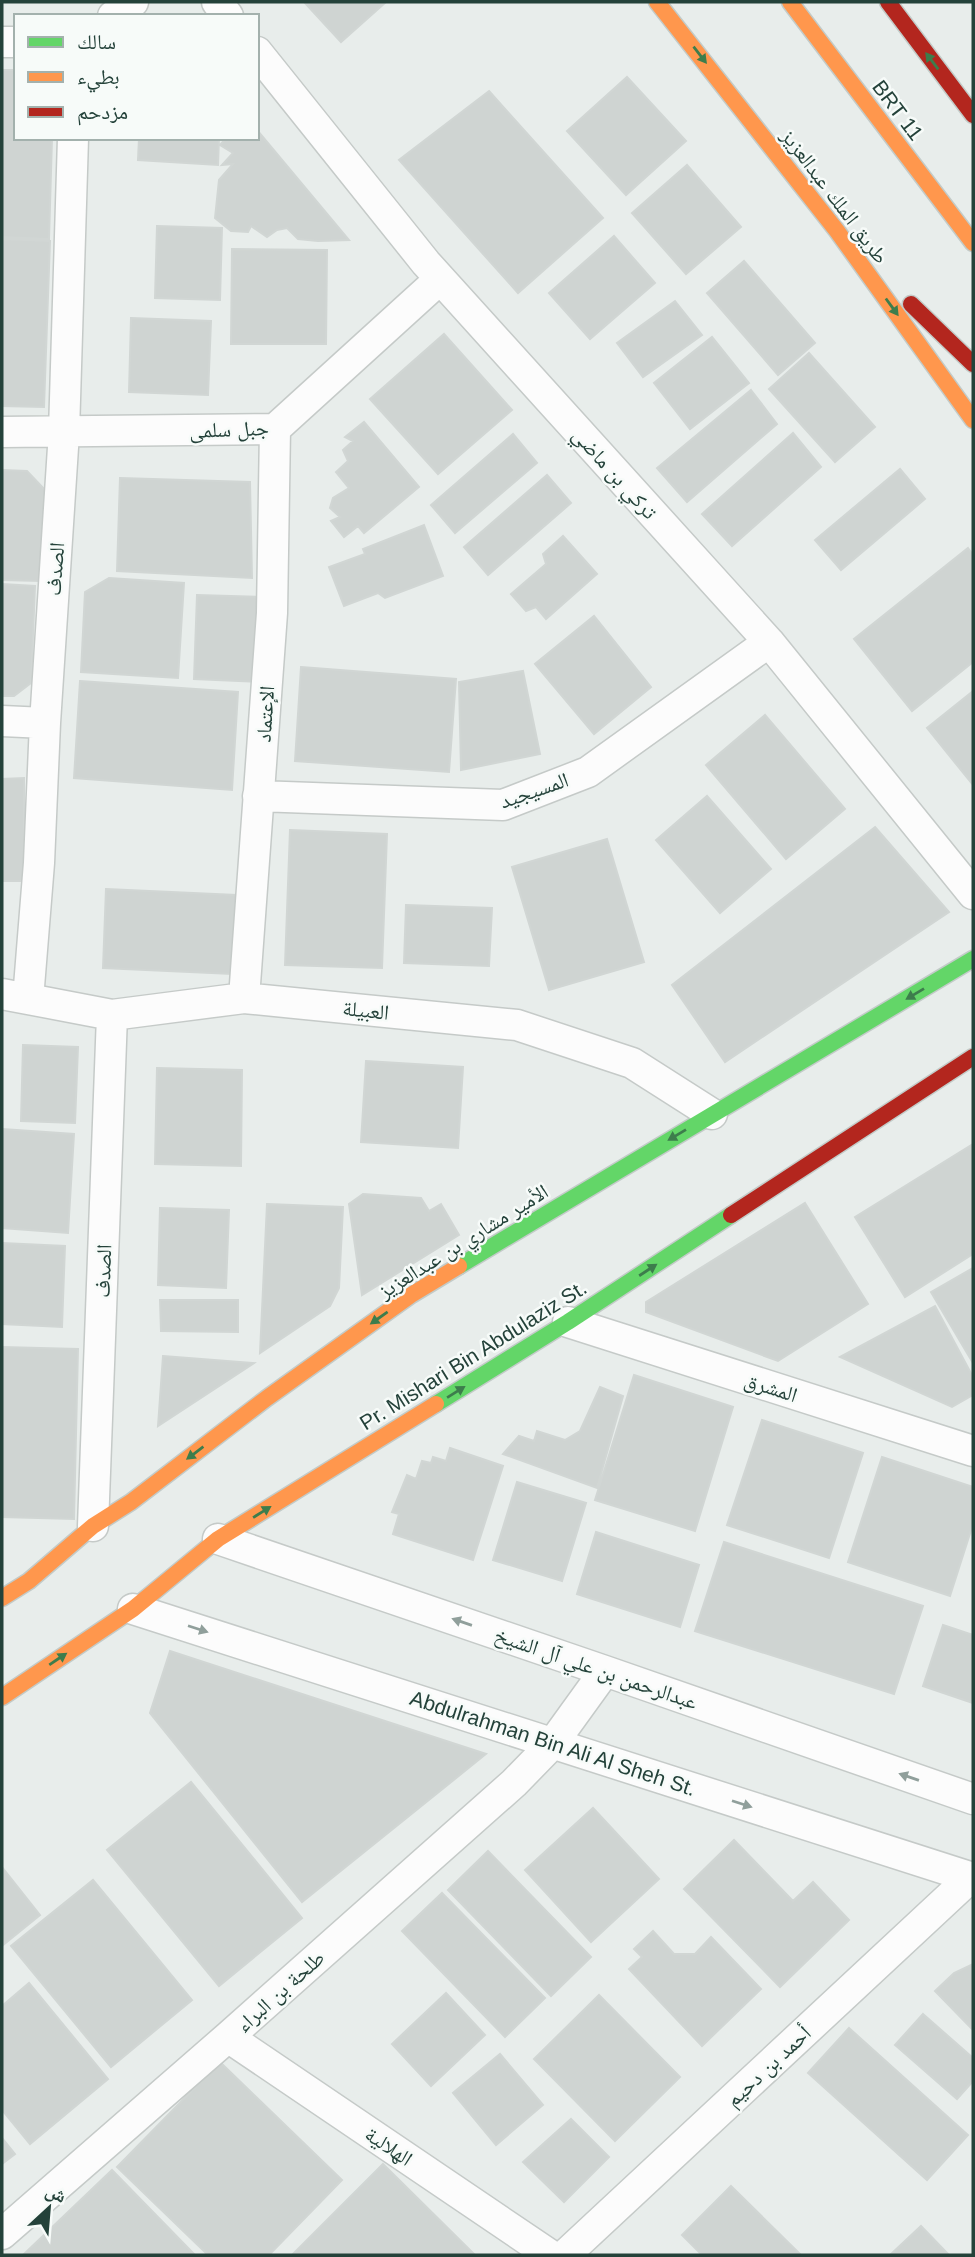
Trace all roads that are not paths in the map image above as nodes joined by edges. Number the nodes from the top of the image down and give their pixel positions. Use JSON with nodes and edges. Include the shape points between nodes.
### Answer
{"nodes":[{"id":1,"x":133,"y":2,"type":"edge"},
{"id":2,"x":657,"y":2,"type":"edge"},
{"id":3,"x":790,"y":2,"type":"edge"},
{"id":4,"x":888,"y":2,"type":"edge"},
{"id":5,"x":116,"y":14,"type":"edge"},
{"id":6,"x":259,"y":54,"type":"edge"},
{"id":7,"x":973,"y":115,"type":"edge"},
{"id":8,"x":73,"y":140,"type":"edge"},
{"id":9,"x":837,"y":231,"type":"junction"},
{"id":10,"x":973,"y":243,"type":"edge"},
{"id":11,"x":440,"y":279,"type":"junction"},
{"id":12,"x":973,"y":364,"type":"edge"},
{"id":13,"x":973,"y":420,"type":"edge"},
{"id":14,"x":275,"y":429,"type":"junction"},
{"id":15,"x":2,"y":432,"type":"edge"},
{"id":16,"x":64,"y":432,"type":"junction"},
{"id":17,"x":769,"y":642,"type":"junction"},
{"id":18,"x":2,"y":721,"type":"edge"},
{"id":19,"x":45,"y":723,"type":"junction"},
{"id":20,"x":258,"y":796,"type":"junction"},
{"id":21,"x":973,"y":894,"type":"edge"},
{"id":22,"x":973,"y":959,"type":"edge"},
{"id":23,"x":15,"y":996,"type":"edge"},
{"id":24,"x":244,"y":998,"type":"junction"},
{"id":25,"x":112,"y":1015,"type":"junction"},
{"id":26,"x":973,"y":1057,"type":"edge"},
{"id":27,"x":712,"y":1114,"type":"junction"},
{"id":28,"x":568,"y":1322,"type":"junction"},
{"id":29,"x":973,"y":1425,"type":"edge"},
{"id":30,"x":960,"y":1447,"type":"edge"},
{"id":31,"x":93,"y":1526,"type":"junction"},
{"id":32,"x":218,"y":1539,"type":"junction"},
{"id":33,"x":16,"y":1580,"type":"edge"},
{"id":34,"x":2,"y":1598,"type":"edge"},
{"id":35,"x":133,"y":1609,"type":"junction"},
{"id":36,"x":605,"y":1671,"type":"junction"},
{"id":37,"x":2,"y":1697,"type":"edge"},
{"id":38,"x":553,"y":1743,"type":"junction"},
{"id":39,"x":973,"y":1799,"type":"edge"},
{"id":40,"x":972,"y":1877,"type":"edge"},
{"id":41,"x":228,"y":2037,"type":"junction"},
{"id":42,"x":2,"y":2234,"type":"edge"},
{"id":43,"x":550,"y":2255,"type":"edge"},
{"id":44,"x":565,"y":2255,"type":"edge"}],
"edges":[{"from":1,"to":5,"type":"street"},
{"from":2,"to":9,"type":"street","name":"طريق الملك عبدالعزيز","one_way":true},
{"from":3,"to":10,"type":"street","name":"BRT 11"},
{"from":7,"to":4,"type":"street","one_way":true},
{"from":6,"to":11,"type":"street","name":"تركي بن ماضي"},
{"from":8,"to":16,"type":"street","name":"الصدف"},
{"from":9,"to":12,"type":"street"},
{"from":9,"to":13,"type":"street","name":"طريق الملك عبدالعزيز","one_way":true},
{"from":11,"to":14,"type":"street","name":"جبل سلمى"},
{"from":11,"to":17,"type":"street","name":"تركي بن ماضي"},
{"from":14,"to":16,"type":"street","name":"جبل سلمى"},
{"from":14,"to":20,"type":"street","name":"الإعتماد","via":[[272,613]]},
{"from":15,"to":16,"type":"street","name":"جبل سلمى"},
{"from":16,"to":19,"type":"street","name":"الصدف"},
{"from":17,"to":20,"type":"street","name":"المسيجيد","via":[[588,772],[503,805]]},
{"from":17,"to":21,"type":"street","name":"تركي بن ماضي"},
{"from":18,"to":19,"type":"street"},
{"from":19,"to":23,"type":"street","name":"الصدف","via":[[39,863]]},
{"from":20,"to":24,"type":"street","name":"الإعتماد"},
{"from":22,"to":27,"type":"street","name":"الأمير مشاري بن عبدالعزيز","one_way":true},
{"from":23,"to":25,"type":"street","name":"العبيلة"},
{"from":24,"to":25,"type":"street","name":"العبيلة"},
{"from":24,"to":27,"type":"street","name":"العبيلة","via":[[517,1025],[632,1063]]},
{"from":25,"to":31,"type":"street","name":"الصدف"},
{"from":28,"to":26,"type":"street","name":"Pr. Mishari Bin Abdulaziz St.","one_way":true},
{"from":27,"to":31,"type":"street","name":"الأمير مشاري بن عبدالعزيز","one_way":true,"via":[[411,1295]]},
{"from":28,"to":30,"type":"street","name":"المشرق"},
{"from":32,"to":28,"type":"street","name":"Pr. Mishari Bin Abdulaziz St.","one_way":true},
{"from":29,"to":30,"type":"street"},
{"from":31,"to":33,"type":"street","name":"الأمير مشاري بن عبدالعزيز"},
{"from":32,"to":35,"type":"street","name":"Pr. Mishari Bin Abdulaziz St."},
{"from":36,"to":32,"type":"street","name":"عبدالرحمن بن علي آل الشيخ","one_way":true},
{"from":33,"to":34,"type":"street","name":"الأمير مشاري بن عبدالعزيز"},
{"from":37,"to":35,"type":"street","name":"Pr. Mishari Bin Abdulaziz St.","one_way":true},
{"from":35,"to":38,"type":"street","name":"Abdulrahman Bin Ali Al Sheh St.","one_way":true},
{"from":36,"to":38,"type":"street","name":"طلحة بن البراء"},
{"from":39,"to":36,"type":"street","name":"عبدالرحمن بن علي آل الشيخ","one_way":true},
{"from":38,"to":40,"type":"street","name":"Abdulrahman Bin Ali Al Sheh St.","one_way":true},
{"from":38,"to":41,"type":"street","name":"طلحة بن البراء","via":[[514,1783]]},
{"from":40,"to":44,"type":"street","name":"أحمد بن دحيم"},
{"from":41,"to":42,"type":"street","name":"طلحة بن البراء"},
{"from":41,"to":43,"type":"street","name":"الهلالية"}]}
